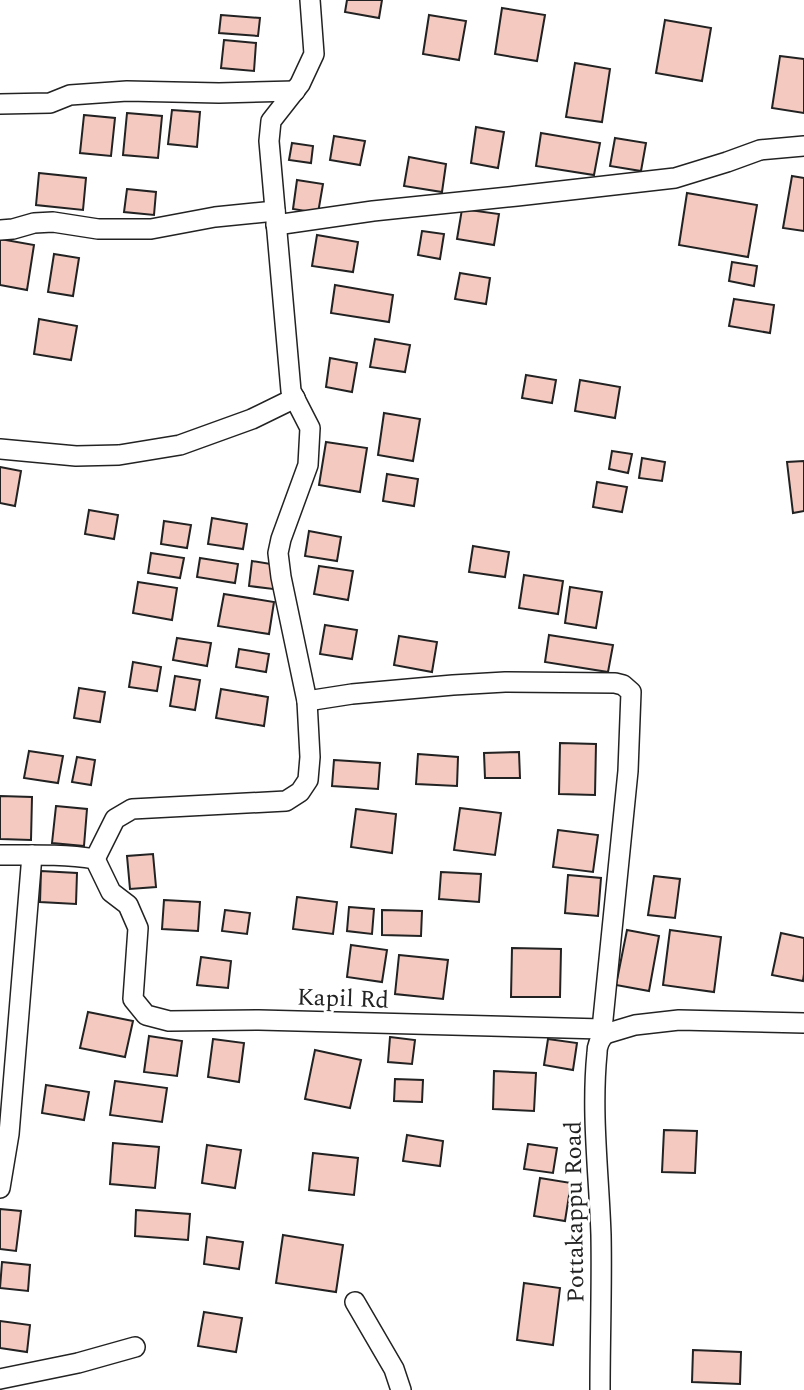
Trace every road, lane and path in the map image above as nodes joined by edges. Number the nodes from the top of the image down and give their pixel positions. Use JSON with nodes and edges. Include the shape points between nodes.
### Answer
{"nodes":[{"id":1,"x":310,"y":0,"type":"edge"},
{"id":2,"x":295,"y":91,"type":"junction"},
{"id":3,"x":0,"y":104,"type":"edge"},
{"id":4,"x":804,"y":146,"type":"edge"},
{"id":5,"x":276,"y":218,"type":"junction"},
{"id":6,"x":0,"y":230,"type":"edge"},
{"id":7,"x":295,"y":398,"type":"junction"},
{"id":8,"x":0,"y":449,"type":"edge"},
{"id":9,"x":307,"y":701,"type":"junction"},
{"id":10,"x":0,"y":855,"type":"edge"},
{"id":11,"x":32,"y":855,"type":"junction"},
{"id":12,"x":95,"y":859,"type":"junction"},
{"id":13,"x":804,"y":1023,"type":"edge"},
{"id":14,"x":603,"y":1032,"type":"junction"},
{"id":15,"x":0,"y":1188,"type":"edge"},
{"id":16,"x":355,"y":1302,"type":"dead end"},
{"id":17,"x":135,"y":1347,"type":"dead end"},
{"id":18,"x":0,"y":1379,"type":"edge"},
{"id":19,"x":401,"y":1390,"type":"edge"},
{"id":20,"x":600,"y":1390,"type":"edge"}],
"edges":[{"from":1,"to":2,"type":"street","via":[[314,54]]},
{"from":2,"to":3,"type":"street","via":[[127,90],[70,95],[50,103]]},
{"from":2,"to":5,"type":"street","via":[[271,121]]},
{"from":4,"to":5,"type":"street","via":[[760,150],[675,178]]},
{"from":5,"to":6,"type":"street","via":[[215,218],[151,229],[98,229],[53,222]]},
{"from":5,"to":7,"type":"street"},
{"from":7,"to":8,"type":"street","via":[[180,445],[119,455],[76,456]]},
{"from":7,"to":9,"type":"street","via":[[310,428],[308,465],[278,553]]},
{"from":9,"to":12,"type":"street","via":[[310,757],[308,780],[300,792],[286,801],[132,809],[116,819]]},
{"from":9,"to":14,"type":"street","name":"Pottakappu Road","via":[[505,682],[615,683],[631,692]]},
{"from":10,"to":11,"type":"street"},
{"from":11,"to":12,"type":"street"},
{"from":11,"to":15,"type":"street","via":[[9,1134]]},
{"from":12,"to":14,"type":"street","name":"Kapil Rd","via":[[111,892],[128,905],[138,928],[133,999],[146,1015],[169,1021]]},
{"from":13,"to":14,"type":"street","name":"Kapil Rd","via":[[679,1020]]},
{"from":14,"to":20,"type":"street","name":"Pottakappu Road","via":[[597,1050],[596,1089]]},
{"from":16,"to":19,"type":"street","via":[[394,1369]]},
{"from":17,"to":18,"type":"street"}]}
